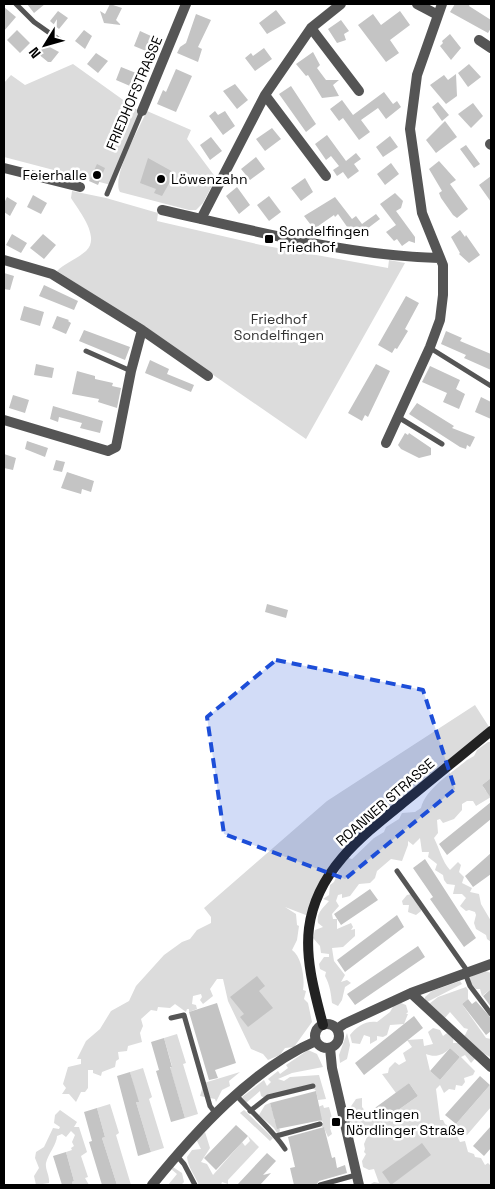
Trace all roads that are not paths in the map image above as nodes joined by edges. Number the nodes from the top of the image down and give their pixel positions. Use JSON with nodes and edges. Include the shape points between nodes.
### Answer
{"nodes":[{"id":1,"x":16,"y":4,"type":"edge"},
{"id":2,"x":186,"y":4,"type":"edge"},
{"id":3,"x":341,"y":4,"type":"edge"},
{"id":4,"x":417,"y":4,"type":"edge"},
{"id":5,"x":442,"y":4,"type":"edge"},
{"id":6,"x":436,"y":14,"type":"junction"},
{"id":7,"x":311,"y":28,"type":"junction"},
{"id":8,"x":479,"y":40,"type":"dead end"},
{"id":9,"x":61,"y":41,"type":"dead end"},
{"id":10,"x":491,"y":48,"type":"edge"},
{"id":11,"x":359,"y":91,"type":"dead end"},
{"id":12,"x":265,"y":95,"type":"junction"},
{"id":13,"x":142,"y":110,"type":"joint"},
{"id":14,"x":4,"y":168,"type":"edge"},
{"id":15,"x":326,"y":176,"type":"dead end"},
{"id":16,"x":80,"y":187,"type":"dead end"},
{"id":17,"x":108,"y":194,"type":"dead end"},
{"id":18,"x":162,"y":210,"type":"dead end"},
{"id":19,"x":201,"y":219,"type":"junction"},
{"id":20,"x":439,"y":258,"type":"junction"},
{"id":21,"x":4,"y":260,"type":"edge"},
{"id":22,"x":142,"y":330,"type":"junction"},
{"id":23,"x":430,"y":347,"type":"junction"},
{"id":24,"x":86,"y":351,"type":"dead end"},
{"id":25,"x":131,"y":371,"type":"junction"},
{"id":26,"x":208,"y":376,"type":"dead end"},
{"id":27,"x":491,"y":386,"type":"edge"},
{"id":28,"x":398,"y":417,"type":"junction"},
{"id":29,"x":4,"y":420,"type":"edge"},
{"id":30,"x":386,"y":443,"type":"dead end"},
{"id":31,"x":442,"y":444,"type":"dead end"},
{"id":32,"x":491,"y":731,"type":"edge"},
{"id":33,"x":397,"y":871,"type":"dead end"},
{"id":34,"x":491,"y":964,"type":"edge"},
{"id":35,"x":466,"y":973,"type":"junction"},
{"id":36,"x":410,"y":994,"type":"junction"},
{"id":37,"x":491,"y":1014,"type":"edge"},
{"id":38,"x":171,"y":1018,"type":"dead end"},
{"id":39,"x":323,"y":1025,"type":"junction"},
{"id":40,"x":337,"y":1029,"type":"junction"},
{"id":41,"x":316,"y":1041,"type":"junction"},
{"id":42,"x":330,"y":1048,"type":"junction"},
{"id":43,"x":491,"y":1067,"type":"edge"},
{"id":44,"x":314,"y":1086,"type":"dead end"},
{"id":45,"x":236,"y":1095,"type":"junction"},
{"id":46,"x":250,"y":1111,"type":"junction"},
{"id":47,"x":216,"y":1114,"type":"junction"},
{"id":48,"x":320,"y":1124,"type":"dead end"},
{"id":49,"x":276,"y":1136,"type":"junction"},
{"id":50,"x":285,"y":1149,"type":"dead end"},
{"id":51,"x":176,"y":1155,"type":"junction"},
{"id":52,"x":358,"y":1180,"type":"edge"},
{"id":53,"x":152,"y":1185,"type":"edge"},
{"id":54,"x":194,"y":1185,"type":"edge"},
{"id":55,"x":320,"y":1185,"type":"edge"}],
"edges":[{"from":1,"to":9,"type":"lane"},
{"from":2,"to":13,"type":"street","name":"FRIEDHOFSTRASSE"},
{"from":3,"to":7,"type":"street"},
{"from":4,"to":6,"type":"street"},
{"from":5,"to":6,"type":"street"},
{"from":6,"to":20,"type":"street","via":[[417,75],[410,129],[422,213]]},
{"from":7,"to":11,"type":"street"},
{"from":7,"to":12,"type":"street"},
{"from":8,"to":10,"type":"street"},
{"from":12,"to":15,"type":"street"},
{"from":12,"to":19,"type":"street"},
{"from":13,"to":17,"type":"lane","name":"FRIEDHOFSTRASSE"},
{"from":14,"to":16,"type":"street"},
{"from":18,"to":19,"type":"street"},
{"from":19,"to":20,"type":"street","via":[[346,248]]},
{"from":20,"to":23,"type":"street","via":[[443,265],[443,294],[440,320]]},
{"from":21,"to":22,"type":"street","via":[[52,274]]},
{"from":22,"to":25,"type":"street"},
{"from":22,"to":26,"type":"street"},
{"from":23,"to":27,"type":"lane"},
{"from":23,"to":28,"type":"street"},
{"from":24,"to":25,"type":"lane"},
{"from":25,"to":29,"type":"street","via":[[116,447],[108,451]]},
{"from":28,"to":30,"type":"street"},
{"from":28,"to":31,"type":"lane"},
{"from":32,"to":39,"type":"street","name":"ROANNER STRASSE","via":[[360,839],[336,864],[320,890],[311,917],[308,954]]},
{"from":33,"to":35,"type":"lane"},
{"from":34,"to":35,"type":"street"},
{"from":35,"to":36,"type":"street"},
{"from":35,"to":37,"type":"lane","via":[[470,986]]},
{"from":36,"to":40,"type":"street"},
{"from":36,"to":43,"type":"street"},
{"from":38,"to":47,"type":"lane","via":[[184,1015],[210,1106]]},
{"from":39,"to":40,"type":"street"},
{"from":39,"to":41,"type":"street","via":[[316,1031]]},
{"from":40,"to":42,"type":"street","via":[[338,1041]]},
{"from":41,"to":42,"type":"street","via":[[321,1047]]},
{"from":41,"to":45,"type":"street","via":[[282,1060]]},
{"from":42,"to":52,"type":"street"},
{"from":44,"to":46,"type":"lane","via":[[268,1097]]},
{"from":45,"to":46,"type":"lane"},
{"from":45,"to":47,"type":"street"},
{"from":46,"to":49,"type":"lane"},
{"from":47,"to":51,"type":"street"},
{"from":48,"to":49,"type":"lane"},
{"from":49,"to":50,"type":"lane"},
{"from":51,"to":53,"type":"street"},
{"from":51,"to":54,"type":"lane"},
{"from":52,"to":55,"type":"lane"}]}
